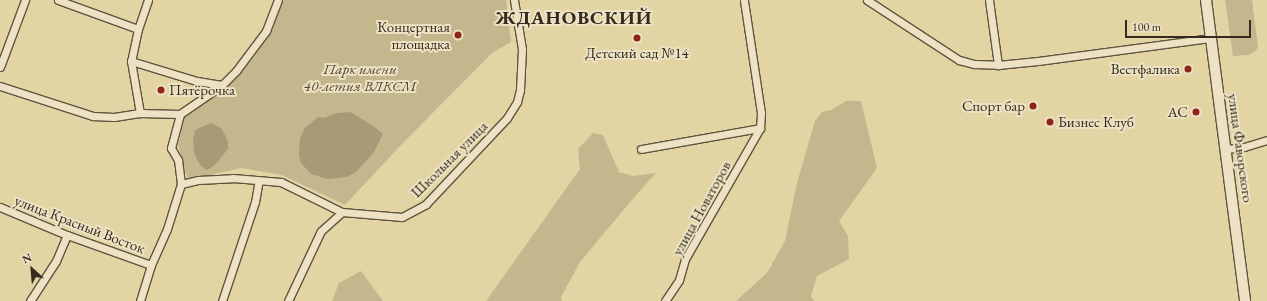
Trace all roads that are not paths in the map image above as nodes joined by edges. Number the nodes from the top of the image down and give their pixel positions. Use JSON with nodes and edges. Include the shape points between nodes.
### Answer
{"nodes":[{"id":1,"x":25,"y":0,"type":"edge"},
{"id":2,"x":58,"y":0,"type":"edge"},
{"id":3,"x":148,"y":0,"type":"edge"},
{"id":4,"x":278,"y":0,"type":"edge"},
{"id":5,"x":514,"y":0,"type":"edge"},
{"id":6,"x":744,"y":0,"type":"edge"},
{"id":7,"x":867,"y":0,"type":"edge"},
{"id":8,"x":988,"y":0,"type":"edge"},
{"id":9,"x":1206,"y":0,"type":"edge"},
{"id":10,"x":138,"y":29,"type":"junction"},
{"id":11,"x":1211,"y":38,"type":"junction"},
{"id":12,"x":131,"y":61,"type":"junction"},
{"id":13,"x":998,"y":65,"type":"junction"},
{"id":14,"x":0,"y":67,"type":"edge"},
{"id":15,"x":222,"y":85,"type":"junction"},
{"id":16,"x":0,"y":86,"type":"edge"},
{"id":17,"x":140,"y":113,"type":"junction"},
{"id":18,"x":180,"y":114,"type":"junction"},
{"id":19,"x":760,"y":128,"type":"junction"},
{"id":20,"x":1267,"y":140,"type":"edge"},
{"id":21,"x":641,"y":149,"type":"dead end"},
{"id":22,"x":1226,"y":149,"type":"junction"},
{"id":23,"x":260,"y":180,"type":"junction"},
{"id":24,"x":181,"y":184,"type":"junction"},
{"id":25,"x":0,"y":207,"type":"edge"},
{"id":26,"x":342,"y":212,"type":"junction"},
{"id":27,"x":67,"y":235,"type":"junction"},
{"id":28,"x":151,"y":265,"type":"junction"},
{"id":29,"x":30,"y":301,"type":"edge"},
{"id":30,"x":140,"y":301,"type":"edge"},
{"id":31,"x":222,"y":301,"type":"edge"},
{"id":32,"x":288,"y":301,"type":"edge"},
{"id":33,"x":665,"y":301,"type":"edge"},
{"id":34,"x":1245,"y":301,"type":"edge"}],
"edges":[{"from":1,"to":14,"type":"street"},
{"from":2,"to":10,"type":"street"},
{"from":3,"to":10,"type":"street"},
{"from":4,"to":15,"type":"street","via":[[266,31],[236,71]]},
{"from":5,"to":26,"type":"street","name":"Школьная улица","via":[[522,49],[520,90],[517,102],[507,118],[426,204],[402,217]]},
{"from":6,"to":19,"type":"street","name":"улица Новаторов","via":[[761,113]]},
{"from":7,"to":13,"type":"street","via":[[959,60],[974,64]]},
{"from":8,"to":13,"type":"street"},
{"from":9,"to":11,"type":"street","name":"улица Фаворского"},
{"from":10,"to":12,"type":"street"},
{"from":11,"to":13,"type":"street"},
{"from":11,"to":22,"type":"street","name":"улица Фаворского"},
{"from":12,"to":15,"type":"street","via":[[197,81]]},
{"from":12,"to":17,"type":"street"},
{"from":15,"to":18,"type":"street"},
{"from":16,"to":17,"type":"street","via":[[94,116],[114,117]]},
{"from":17,"to":18,"type":"street"},
{"from":18,"to":24,"type":"street","via":[[171,148],[178,160]]},
{"from":19,"to":21,"type":"street","name":"улица Новаторов"},
{"from":19,"to":33,"type":"street","name":"улица Новаторов","via":[[685,259],[679,280]]},
{"from":20,"to":22,"type":"street"},
{"from":22,"to":34,"type":"street","name":"улица Фаворского"},
{"from":23,"to":24,"type":"street","via":[[198,180]]},
{"from":23,"to":26,"type":"street","via":[[281,182]]},
{"from":23,"to":31,"type":"street"},
{"from":24,"to":28,"type":"street","via":[[167,229]]},
{"from":25,"to":27,"type":"street","name":"улица Красный Восток"},
{"from":26,"to":32,"type":"street","via":[[321,231]]},
{"from":27,"to":28,"type":"street","name":"улица Красный Восток"},
{"from":27,"to":29,"type":"street","via":[[56,261]]},
{"from":28,"to":30,"type":"street"}]}
